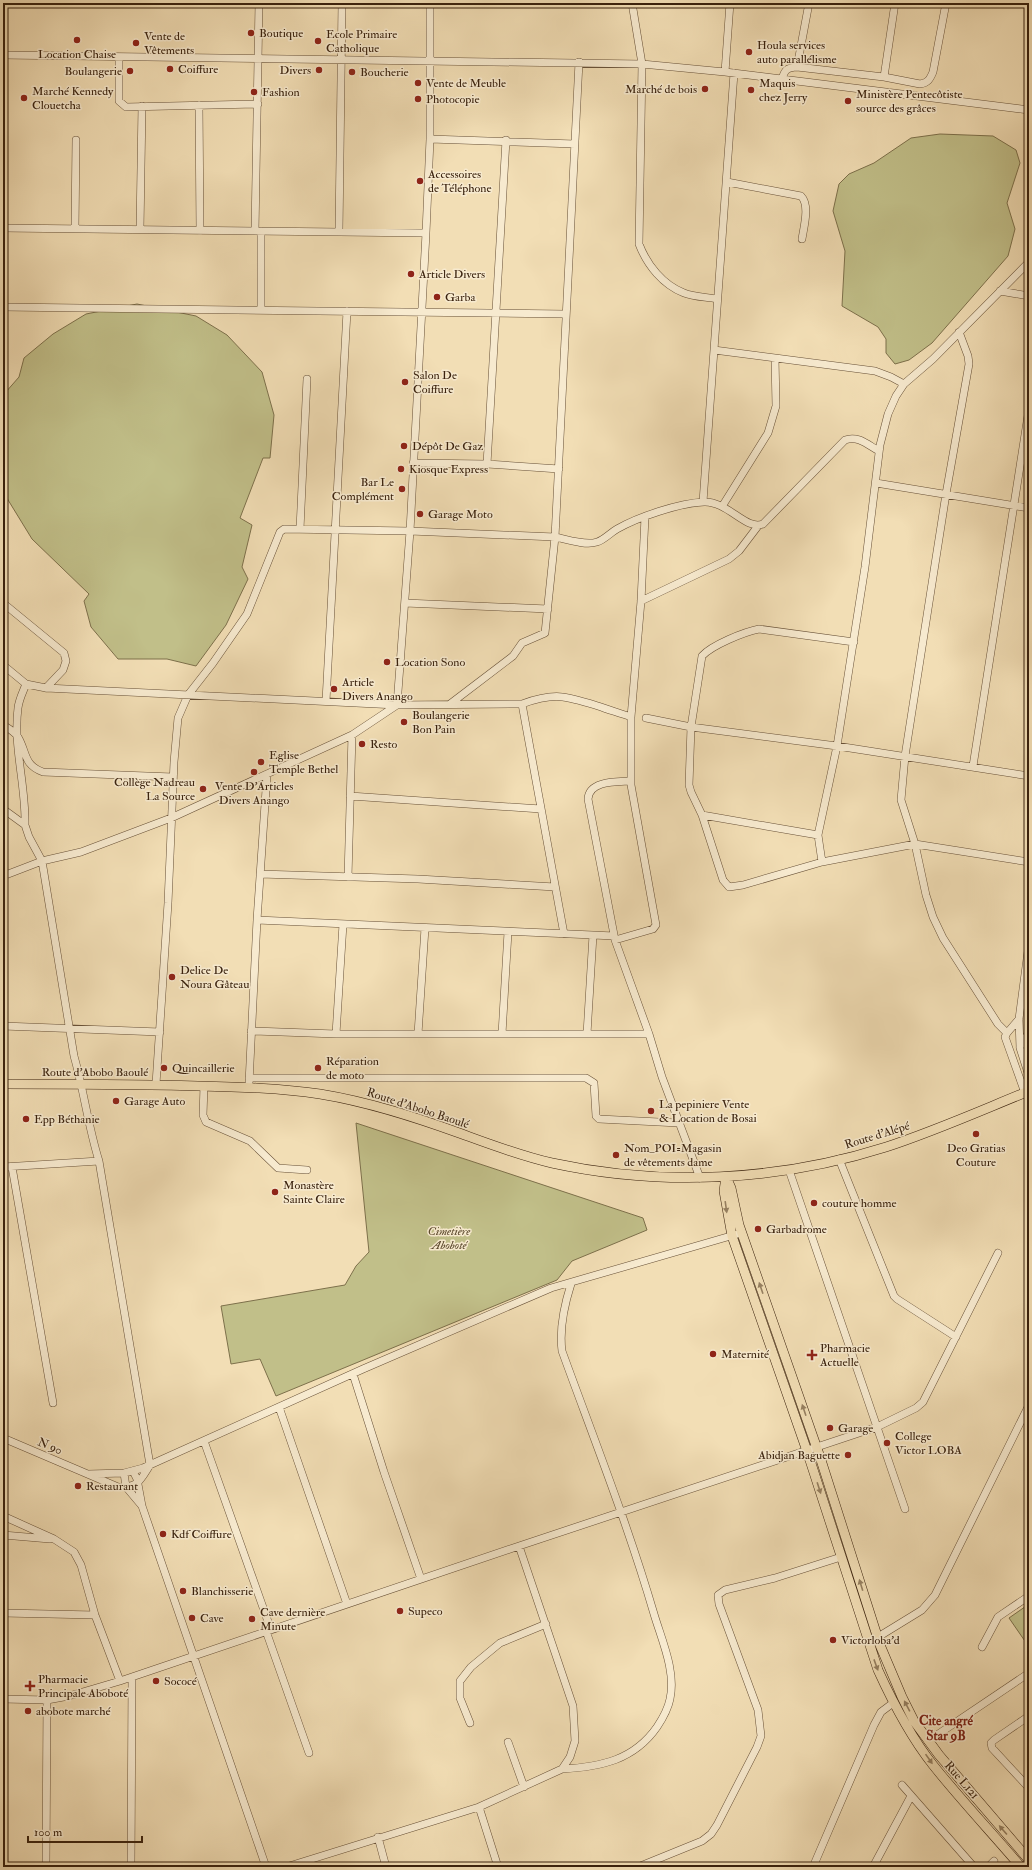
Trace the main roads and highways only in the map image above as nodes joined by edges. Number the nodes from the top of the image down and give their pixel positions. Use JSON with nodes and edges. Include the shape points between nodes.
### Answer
{"nodes":[{"id":1,"x":3,"y":1084,"type":"edge"},
{"id":2,"x":1027,"y":1092,"type":"edge"},
{"id":3,"x":726,"y":1178,"type":"junction"},
{"id":4,"x":1029,"y":1860,"type":"edge"},
{"id":5,"x":1022,"y":1867,"type":"edge"}],
"edges":[{"from":1,"to":3,"type":"main road","name":"Route d'Abobo Baoulé","via":[[204,1086],[249,1083],[357,1101],[397,1111],[520,1155],[552,1163],[644,1176]]},
{"from":2,"to":3,"type":"main road","name":"Route d'Alépé","via":[[906,1140],[789,1170]]},
{"from":4,"to":3,"type":"main road","one_way":true,"via":[[928,1741],[902,1697],[878,1637],[816,1447],[741,1233],[731,1188]]},
{"from":3,"to":5,"type":"main road","name":"Rue L121","one_way":true,"via":[[724,1191],[732,1236],[807,1451],[878,1670],[893,1703],[932,1765]]}]}
